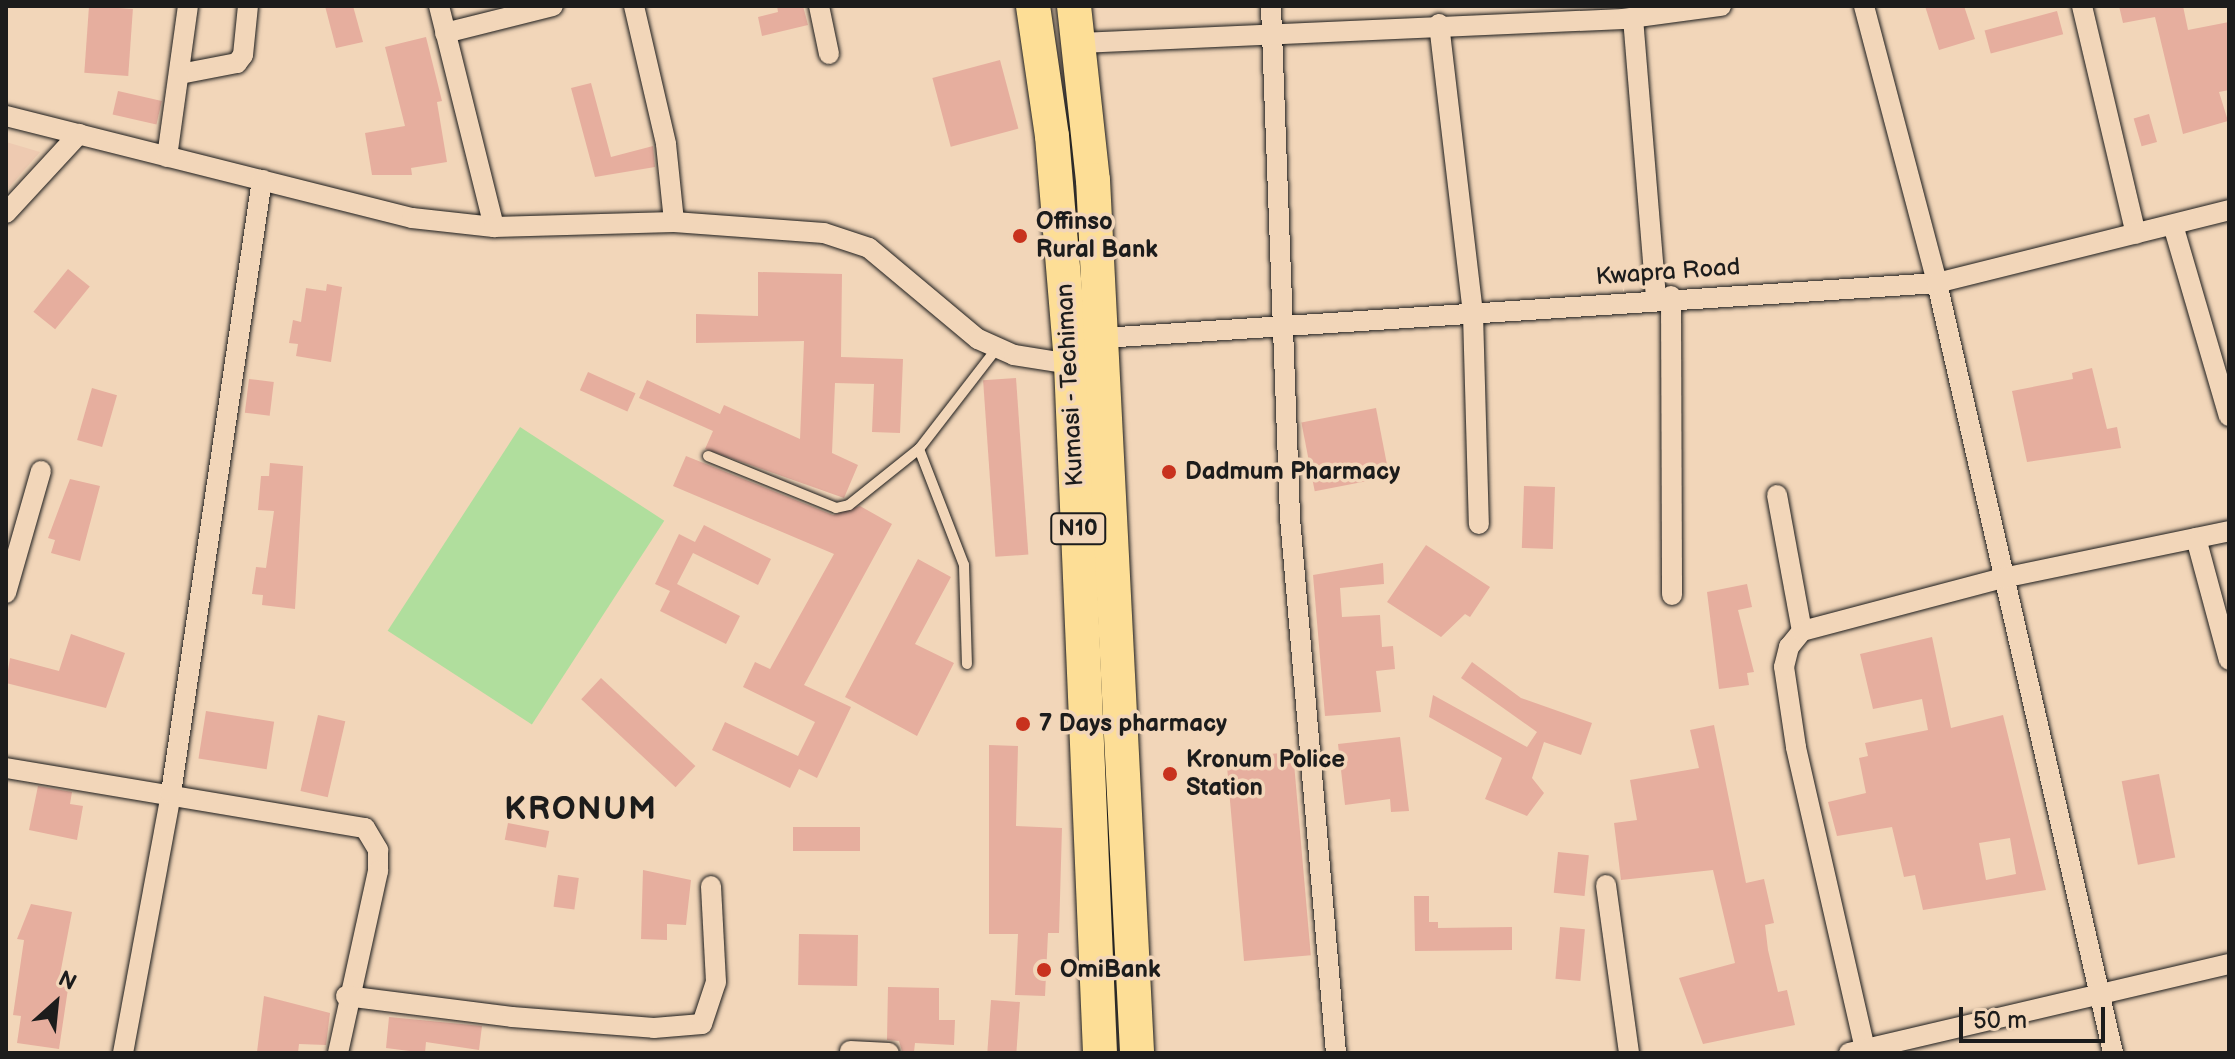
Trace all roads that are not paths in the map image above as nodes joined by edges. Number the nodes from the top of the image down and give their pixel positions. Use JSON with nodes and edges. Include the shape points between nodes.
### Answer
{"nodes":[{"id":1,"x":188,"y":6,"type":"edge"},
{"id":2,"x":248,"y":6,"type":"edge"},
{"id":3,"x":439,"y":6,"type":"edge"},
{"id":4,"x":553,"y":6,"type":"edge"},
{"id":5,"x":634,"y":6,"type":"edge"},
{"id":6,"x":819,"y":6,"type":"edge"},
{"id":7,"x":1033,"y":6,"type":"edge"},
{"id":8,"x":1074,"y":6,"type":"edge"},
{"id":9,"x":1271,"y":6,"type":"edge"},
{"id":10,"x":1721,"y":6,"type":"edge"},
{"id":11,"x":1864,"y":6,"type":"edge"},
{"id":12,"x":2082,"y":6,"type":"edge"},
{"id":13,"x":1633,"y":18,"type":"junction"},
{"id":14,"x":1439,"y":24,"type":"junction"},
{"id":15,"x":1272,"y":32,"type":"junction"},
{"id":16,"x":445,"y":33,"type":"junction"},
{"id":17,"x":1080,"y":43,"type":"junction"},
{"id":18,"x":829,"y":54,"type":"dead end"},
{"id":19,"x":180,"y":74,"type":"junction"},
{"id":20,"x":6,"y":116,"type":"edge"},
{"id":21,"x":79,"y":134,"type":"junction"},
{"id":22,"x":167,"y":157,"type":"junction"},
{"id":23,"x":262,"y":180,"type":"junction"},
{"id":24,"x":2229,"y":210,"type":"edge"},
{"id":25,"x":6,"y":213,"type":"edge"},
{"id":26,"x":674,"y":222,"type":"junction"},
{"id":27,"x":2173,"y":225,"type":"junction"},
{"id":28,"x":494,"y":227,"type":"junction"},
{"id":29,"x":2136,"y":234,"type":"junction"},
{"id":30,"x":1937,"y":283,"type":"junction"},
{"id":31,"x":1664,"y":297,"type":"junction"},
{"id":32,"x":1473,"y":314,"type":"junction"},
{"id":33,"x":1283,"y":330,"type":"junction"},
{"id":34,"x":1103,"y":338,"type":"junction"},
{"id":35,"x":997,"y":348,"type":"junction"},
{"id":36,"x":1071,"y":364,"type":"junction"},
{"id":37,"x":2229,"y":416,"type":"edge"},
{"id":38,"x":919,"y":449,"type":"junction"},
{"id":39,"x":708,"y":456,"type":"dead end"},
{"id":40,"x":41,"y":471,"type":"dead end"},
{"id":41,"x":1777,"y":495,"type":"dead end"},
{"id":42,"x":1479,"y":524,"type":"dead end"},
{"id":43,"x":2229,"y":531,"type":"edge"},
{"id":44,"x":2196,"y":538,"type":"junction"},
{"id":45,"x":2003,"y":578,"type":"junction"},
{"id":46,"x":6,"y":593,"type":"edge"},
{"id":47,"x":1672,"y":595,"type":"dead end"},
{"id":48,"x":1802,"y":631,"type":"junction"},
{"id":49,"x":2229,"y":660,"type":"edge"},
{"id":50,"x":967,"y":664,"type":"dead end"},
{"id":51,"x":6,"y":768,"type":"edge"},
{"id":52,"x":171,"y":793,"type":"junction"},
{"id":53,"x":1606,"y":885,"type":"dead end"},
{"id":54,"x":711,"y":886,"type":"dead end"},
{"id":55,"x":2229,"y":964,"type":"edge"},
{"id":56,"x":346,"y":996,"type":"junction"},
{"id":57,"x":2101,"y":999,"type":"junction"},
{"id":58,"x":1902,"y":1048,"type":"edge"},
{"id":59,"x":850,"y":1051,"type":"dead end"},
{"id":60,"x":1857,"y":1051,"type":"edge"},
{"id":61,"x":123,"y":1053,"type":"edge"},
{"id":62,"x":338,"y":1053,"type":"edge"},
{"id":63,"x":889,"y":1053,"type":"edge"},
{"id":64,"x":1100,"y":1053,"type":"edge"},
{"id":65,"x":1137,"y":1053,"type":"edge"},
{"id":66,"x":1336,"y":1053,"type":"edge"},
{"id":67,"x":1629,"y":1053,"type":"edge"},
{"id":68,"x":2113,"y":1053,"type":"edge"}],
"edges":[{"from":1,"to":19,"type":"street"},
{"from":2,"to":19,"type":"street","via":[[243,55],[237,63]]},
{"from":3,"to":16,"type":"street"},
{"from":4,"to":16,"type":"street"},
{"from":5,"to":26,"type":"street","via":[[666,144]]},
{"from":6,"to":18,"type":"street"},
{"from":7,"to":36,"type":"highway","name":"Kumasi - Techiman","number":"N10","via":[[1052,136]]},
{"from":8,"to":17,"type":"highway","number":"N10"},
{"from":9,"to":15,"type":"street"},
{"from":10,"to":13,"type":"street"},
{"from":11,"to":30,"type":"street"},
{"from":12,"to":29,"type":"street"},
{"from":13,"to":14,"type":"street"},
{"from":13,"to":31,"type":"street"},
{"from":14,"to":15,"type":"street"},
{"from":14,"to":32,"type":"street"},
{"from":15,"to":17,"type":"street"},
{"from":15,"to":33,"type":"street"},
{"from":16,"to":28,"type":"street"},
{"from":17,"to":34,"type":"highway","number":"N10"},
{"from":19,"to":22,"type":"street"},
{"from":20,"to":21,"type":"street"},
{"from":21,"to":22,"type":"street"},
{"from":21,"to":25,"type":"street"},
{"from":22,"to":23,"type":"street"},
{"from":23,"to":28,"type":"street","via":[[412,218]]},
{"from":23,"to":52,"type":"street"},
{"from":24,"to":27,"type":"street","name":"Kwapra Road"},
{"from":26,"to":28,"type":"street"},
{"from":26,"to":35,"type":"street","via":[[824,233],[869,248],[978,339]]},
{"from":27,"to":29,"type":"street","name":"Kwapra Road"},
{"from":27,"to":37,"type":"street"},
{"from":29,"to":30,"type":"street","name":"Kwapra Road"},
{"from":30,"to":31,"type":"street","name":"Kwapra Road"},
{"from":30,"to":45,"type":"street"},
{"from":31,"to":32,"type":"street","name":"Kwapra Road"},
{"from":31,"to":47,"type":"street"},
{"from":32,"to":33,"type":"street","name":"Kwapra Road"},
{"from":32,"to":42,"type":"street"},
{"from":33,"to":34,"type":"street","name":"Kwapra Road"},
{"from":33,"to":66,"type":"street","via":[[1290,518]]},
{"from":34,"to":65,"type":"highway","number":"N10"},
{"from":35,"to":36,"type":"street"},
{"from":35,"to":38,"type":"lane"},
{"from":36,"to":64,"type":"highway","name":"Kumasi - Techiman","number":"N10"},
{"from":38,"to":39,"type":"lane","via":[[864,497],[836,508]]},
{"from":38,"to":50,"type":"lane","via":[[964,565]]},
{"from":40,"to":46,"type":"street"},
{"from":41,"to":48,"type":"street"},
{"from":43,"to":44,"type":"street"},
{"from":44,"to":45,"type":"street"},
{"from":44,"to":49,"type":"street"},
{"from":45,"to":48,"type":"street"},
{"from":45,"to":57,"type":"street"},
{"from":48,"to":60,"type":"street","via":[[1784,667]]},
{"from":51,"to":52,"type":"street"},
{"from":52,"to":56,"type":"street","via":[[365,828],[378,850],[378,871]]},
{"from":52,"to":61,"type":"street"},
{"from":53,"to":67,"type":"street"},
{"from":54,"to":56,"type":"street","via":[[716,982],[702,1024],[654,1028],[512,1017]]},
{"from":55,"to":57,"type":"street"},
{"from":56,"to":62,"type":"street"},
{"from":57,"to":58,"type":"street"},
{"from":57,"to":68,"type":"street"},
{"from":58,"to":60,"type":"street"},
{"from":59,"to":63,"type":"street"}]}
